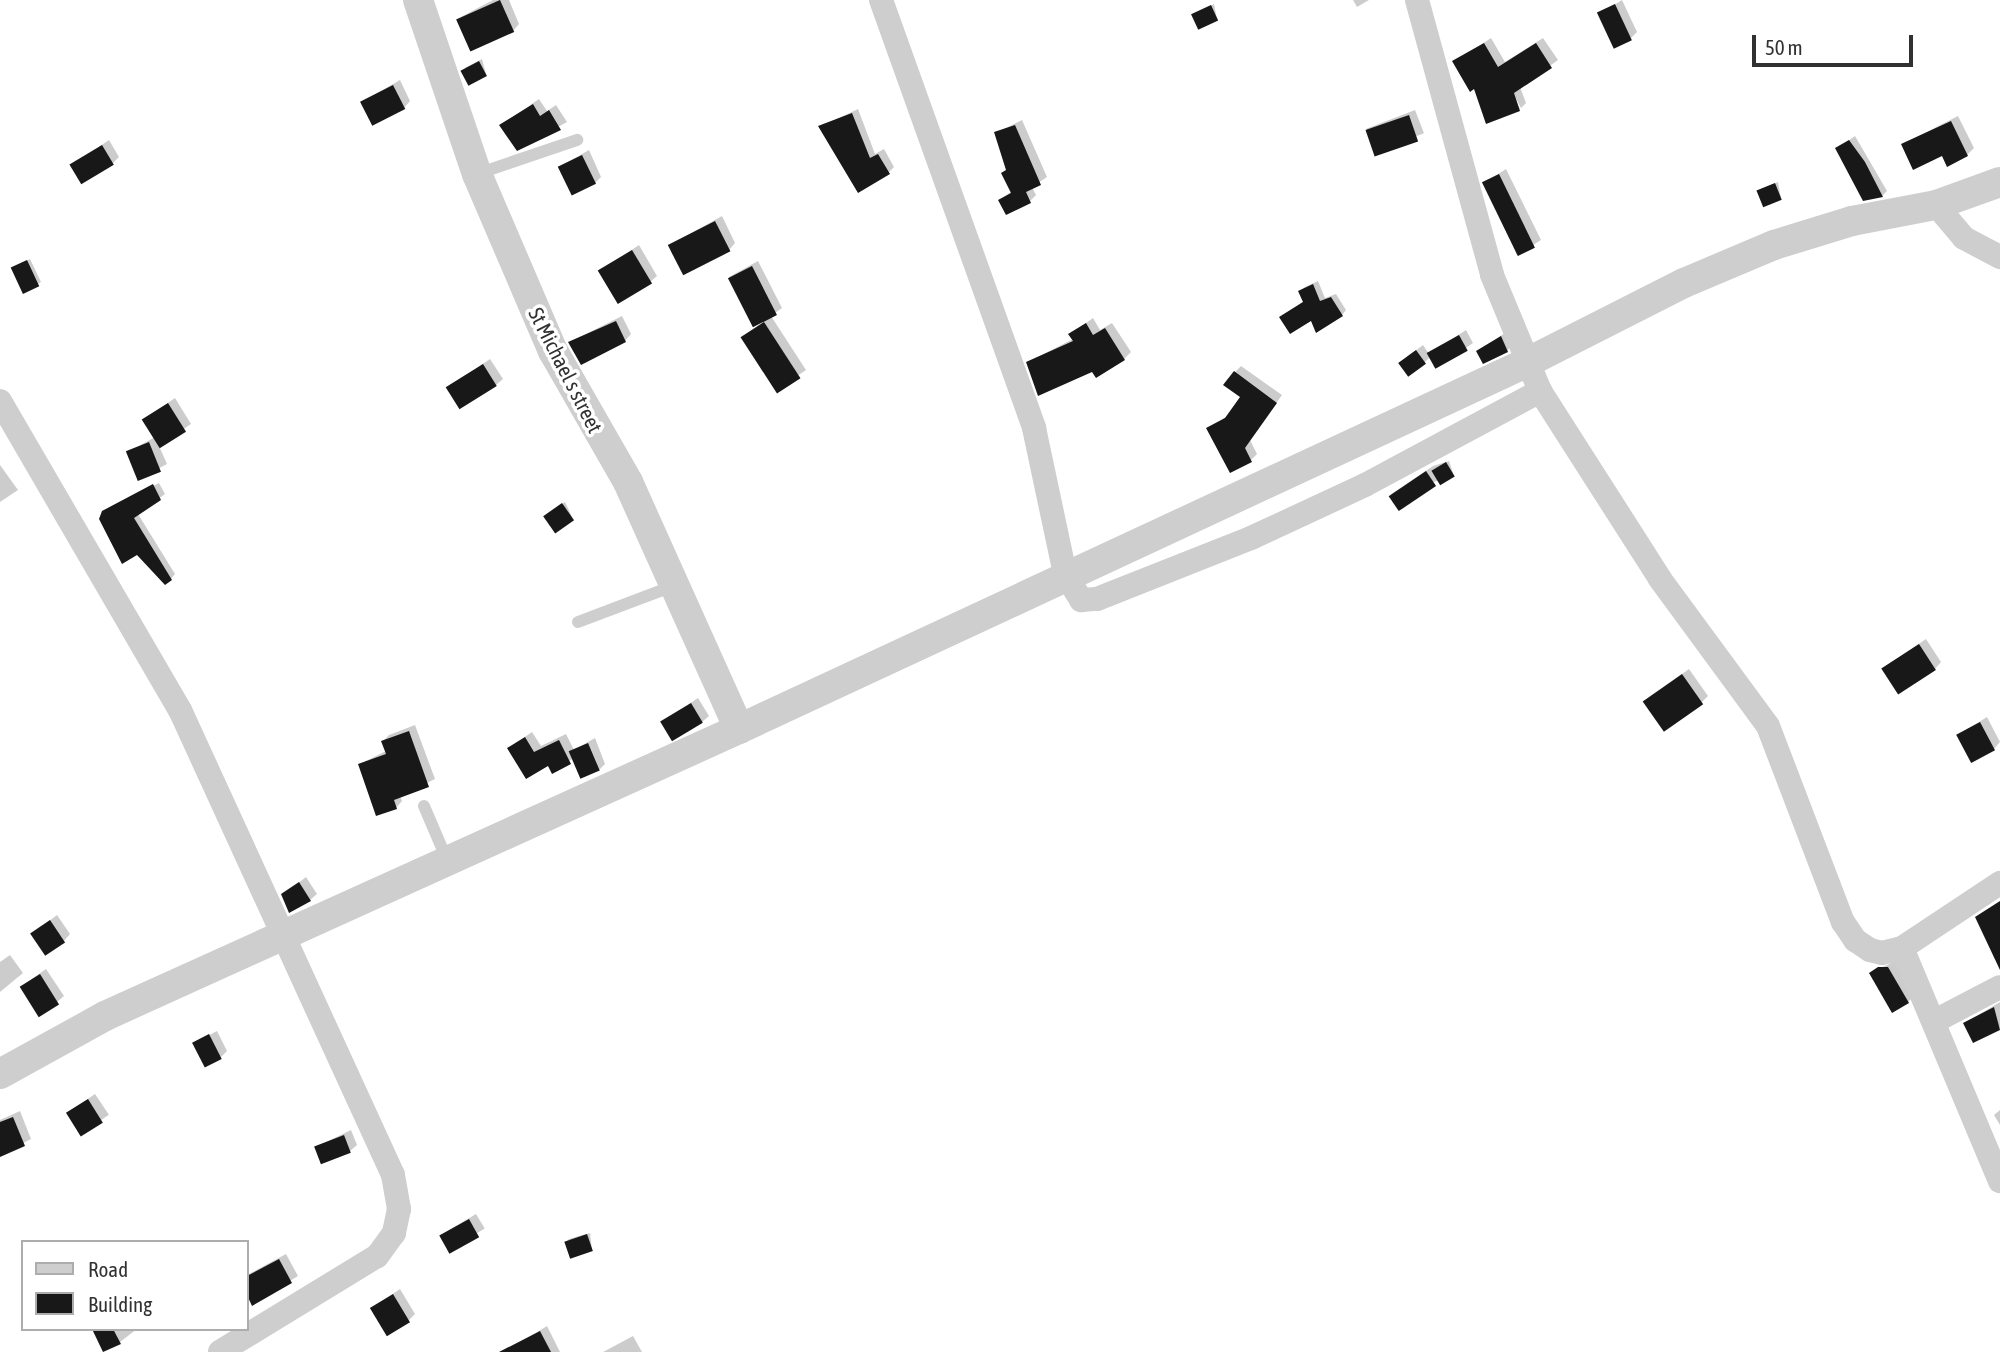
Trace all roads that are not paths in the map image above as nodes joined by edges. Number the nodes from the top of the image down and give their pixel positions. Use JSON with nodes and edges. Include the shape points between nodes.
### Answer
{"nodes":[{"id":1,"x":418,"y":0,"type":"edge"},
{"id":2,"x":881,"y":0,"type":"edge"},
{"id":3,"x":1417,"y":0,"type":"edge"},
{"id":4,"x":577,"y":140,"type":"dead end"},
{"id":5,"x":477,"y":174,"type":"junction"},
{"id":6,"x":2000,"y":182,"type":"edge"},
{"id":7,"x":1936,"y":205,"type":"junction"},
{"id":8,"x":2000,"y":257,"type":"edge"},
{"id":9,"x":1534,"y":378,"type":"junction"},
{"id":10,"x":0,"y":401,"type":"edge"},
{"id":11,"x":1070,"y":583,"type":"junction"},
{"id":12,"x":677,"y":585,"type":"junction"},
{"id":13,"x":578,"y":622,"type":"dead end"},
{"id":14,"x":739,"y":729,"type":"junction"},
{"id":15,"x":424,"y":806,"type":"dead end"},
{"id":16,"x":447,"y":861,"type":"junction"},
{"id":17,"x":2000,"y":883,"type":"edge"},
{"id":18,"x":287,"y":946,"type":"junction"},
{"id":19,"x":1902,"y":948,"type":"junction"},
{"id":20,"x":2000,"y":987,"type":"edge"},
{"id":21,"x":1934,"y":1021,"type":"junction"},
{"id":22,"x":0,"y":1074,"type":"edge"},
{"id":23,"x":2000,"y":1181,"type":"edge"},
{"id":24,"x":220,"y":1352,"type":"edge"}],
"edges":[{"from":1,"to":5,"type":"street","name":"St Michael s street"},
{"from":2,"to":11,"type":"street","via":[[1034,428]]},
{"from":3,"to":9,"type":"street","via":[[1492,275]]},
{"from":4,"to":5,"type":"lane"},
{"from":5,"to":12,"type":"street","name":"St Michael s street","via":[[553,351],[628,482]]},
{"from":6,"to":7,"type":"street"},
{"from":7,"to":8,"type":"street","via":[[1964,238]]},
{"from":7,"to":9,"type":"street","via":[[1852,221],[1774,245],[1684,283]]},
{"from":9,"to":11,"type":"street"},
{"from":9,"to":11,"type":"street","via":[[1365,485],[1251,538],[1097,599],[1088,601]]},
{"from":9,"to":19,"type":"street","via":[[1660,579],[1768,726],[1843,922],[1855,940],[1870,950],[1882,953]]},
{"from":10,"to":18,"type":"street","via":[[180,710]]},
{"from":11,"to":14,"type":"street"},
{"from":12,"to":13,"type":"lane"},
{"from":12,"to":14,"type":"street","name":"St Michael s street"},
{"from":14,"to":16,"type":"street"},
{"from":15,"to":16,"type":"lane"},
{"from":16,"to":18,"type":"street"},
{"from":17,"to":19,"type":"street"},
{"from":18,"to":22,"type":"street","via":[[106,1016]]},
{"from":18,"to":24,"type":"street","via":[[393,1175],[399,1209],[394,1233],[377,1256]]},
{"from":19,"to":21,"type":"street"},
{"from":20,"to":21,"type":"street"},
{"from":21,"to":23,"type":"street"}]}
